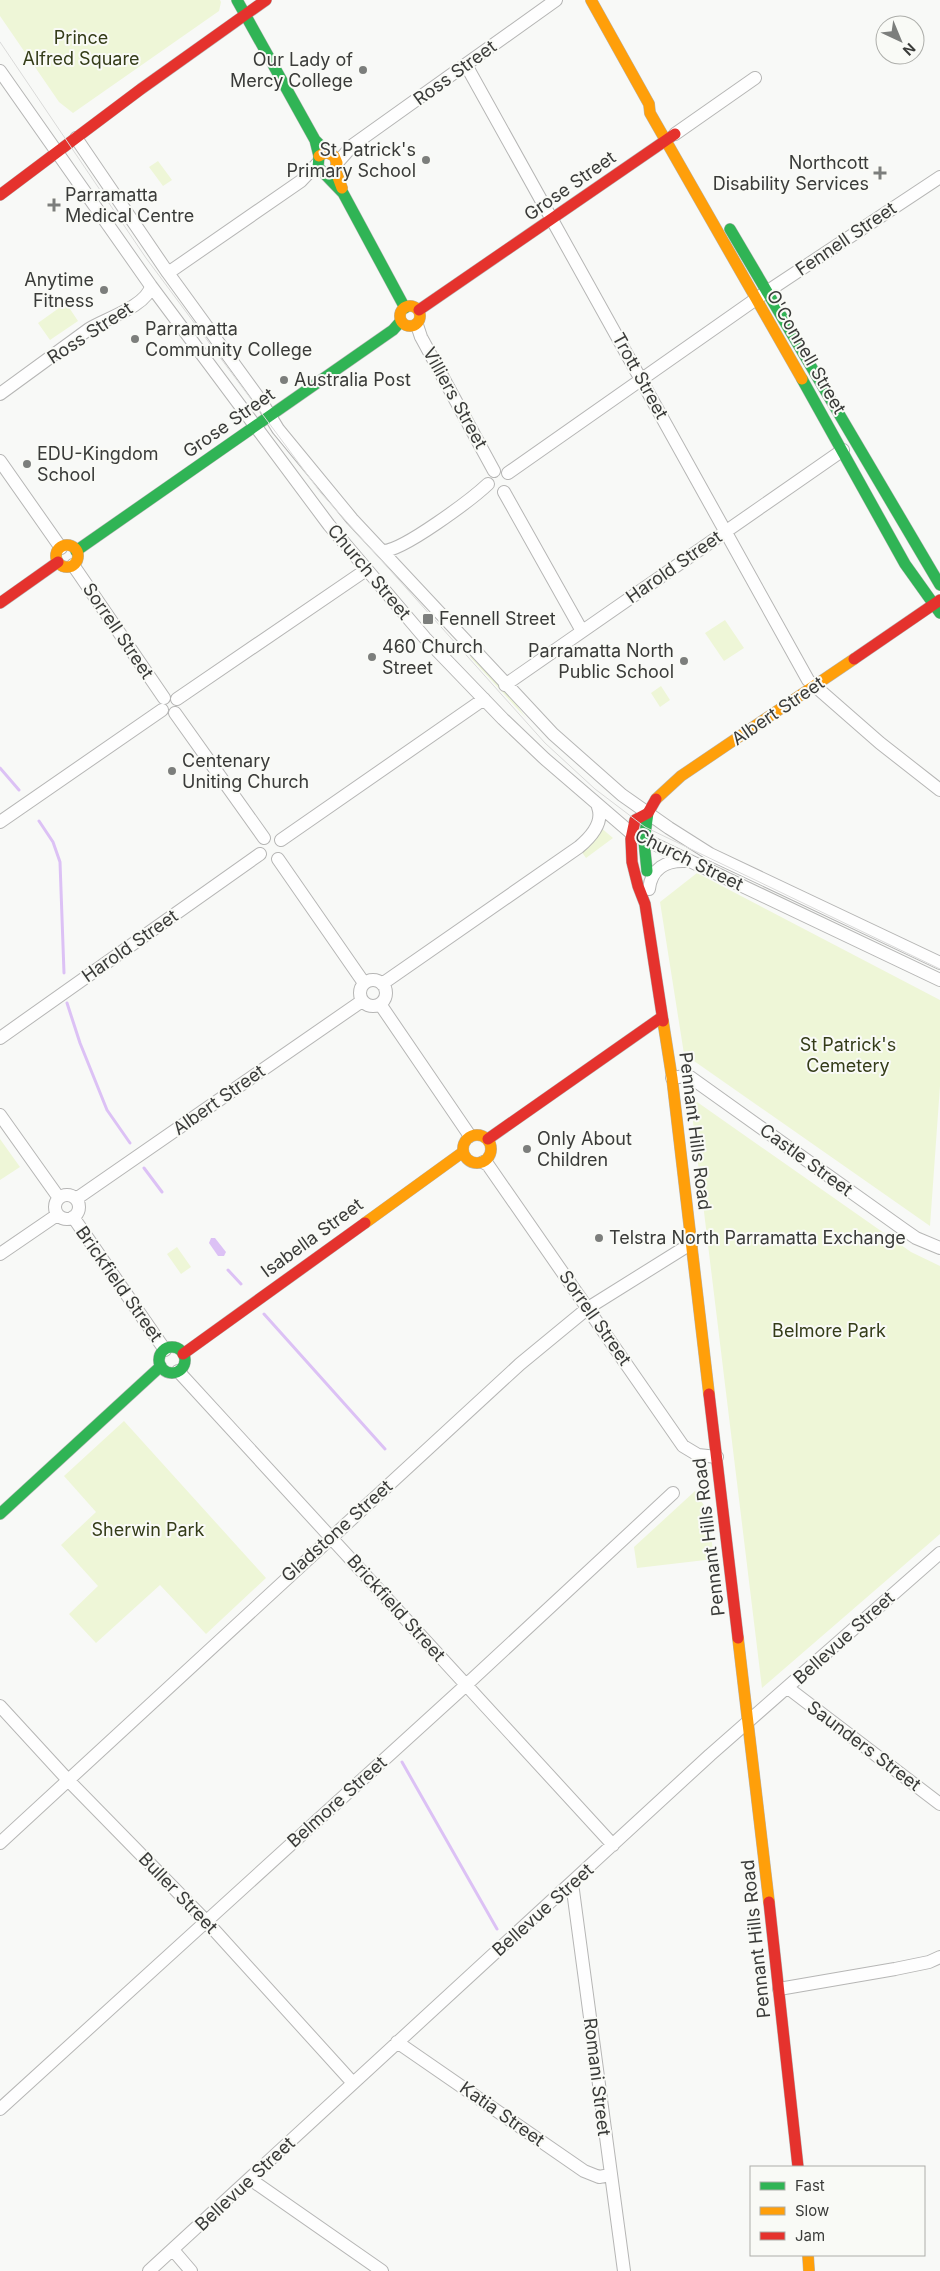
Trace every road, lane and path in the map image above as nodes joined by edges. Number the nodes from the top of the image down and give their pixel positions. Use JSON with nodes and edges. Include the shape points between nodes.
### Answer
{"nodes":[{"id":1,"x":266,"y":0,"type":"edge"},
{"id":2,"x":556,"y":0,"type":"edge"},
{"id":3,"x":591,"y":0,"type":"edge"},
{"id":4,"x":243,"y":5,"type":"edge"},
{"id":5,"x":466,"y":65,"type":"junction"},
{"id":6,"x":0,"y":71,"type":"edge"},
{"id":7,"x":756,"y":78,"type":"dead end"},
{"id":8,"x":670,"y":137,"type":"junction"},
{"id":9,"x":76,"y":138,"type":"junction"},
{"id":10,"x":683,"y":146,"type":"dead end"},
{"id":11,"x":54,"y":148,"type":"junction"},
{"id":12,"x":326,"y":163,"type":"junction"},
{"id":13,"x":940,"y":177,"type":"edge"},
{"id":14,"x":0,"y":180,"type":"edge"},
{"id":15,"x":0,"y":195,"type":"edge"},
{"id":16,"x":552,"y":219,"type":"junction"},
{"id":17,"x":725,"y":221,"type":"dead end"},
{"id":18,"x":168,"y":273,"type":"junction"},
{"id":19,"x":151,"y":286,"type":"junction"},
{"id":20,"x":767,"y":292,"type":"junction"},
{"id":21,"x":756,"y":299,"type":"junction"},
{"id":22,"x":405,"y":308,"type":"junction"},
{"id":23,"x":419,"y":310,"type":"junction"},
{"id":24,"x":401,"y":321,"type":"junction"},
{"id":25,"x":417,"y":325,"type":"junction"},
{"id":26,"x":642,"y":378,"type":"junction"},
{"id":27,"x":0,"y":394,"type":"edge"},
{"id":28,"x":269,"y":416,"type":"junction"},
{"id":29,"x":255,"y":426,"type":"junction"},
{"id":30,"x":843,"y":450,"type":"junction"},
{"id":31,"x":0,"y":461,"type":"edge"},
{"id":32,"x":494,"y":471,"type":"junction"},
{"id":33,"x":508,"y":473,"type":"junction"},
{"id":34,"x":488,"y":484,"type":"junction"},
{"id":35,"x":504,"y":492,"type":"junction"},
{"id":36,"x":725,"y":531,"type":"junction"},
{"id":37,"x":61,"y":548,"type":"junction"},
{"id":38,"x":76,"y":550,"type":"junction"},
{"id":39,"x":383,"y":551,"type":"junction"},
{"id":40,"x":58,"y":562,"type":"junction"},
{"id":41,"x":73,"y":565,"type":"junction"},
{"id":42,"x":366,"y":570,"type":"junction"},
{"id":43,"x":940,"y":586,"type":"edge"},
{"id":44,"x":0,"y":603,"type":"edge"},
{"id":45,"x":938,"y":606,"type":"edge"},
{"id":46,"x":582,"y":631,"type":"junction"},
{"id":47,"x":506,"y":685,"type":"junction"},
{"id":48,"x":814,"y":687,"type":"junction"},
{"id":49,"x":177,"y":699,"type":"junction"},
{"id":50,"x":484,"y":699,"type":"junction"},
{"id":51,"x":163,"y":704,"type":"junction"},
{"id":52,"x":175,"y":713,"type":"junction"},
{"id":53,"x":940,"y":790,"type":"edge"},
{"id":54,"x":598,"y":807,"type":"junction"},
{"id":55,"x":648,"y":813,"type":"junction"},
{"id":56,"x":0,"y":822,"type":"edge"},
{"id":57,"x":631,"y":833,"type":"junction"},
{"id":58,"x":264,"y":838,"type":"junction"},
{"id":59,"x":281,"y":840,"type":"junction"},
{"id":60,"x":644,"y":841,"type":"junction"},
{"id":61,"x":260,"y":854,"type":"junction"},
{"id":62,"x":278,"y":859,"type":"junction"},
{"id":63,"x":690,"y":862,"type":"junction"},
{"id":64,"x":649,"y":889,"type":"junction"},
{"id":65,"x":645,"y":904,"type":"junction"},
{"id":66,"x":940,"y":963,"type":"edge"},
{"id":67,"x":940,"y":980,"type":"edge"},
{"id":68,"x":364,"y":983,"type":"junction"},
{"id":69,"x":382,"y":984,"type":"junction"},
{"id":70,"x":362,"y":1001,"type":"junction"},
{"id":71,"x":380,"y":1004,"type":"junction"},
{"id":72,"x":662,"y":1017,"type":"junction"},
{"id":73,"x":0,"y":1038,"type":"edge"},
{"id":74,"x":672,"y":1078,"type":"junction"},
{"id":75,"x":0,"y":1115,"type":"edge"},
{"id":76,"x":470,"y":1136,"type":"junction"},
{"id":77,"x":488,"y":1139,"type":"junction"},
{"id":78,"x":463,"y":1152,"type":"junction"},
{"id":79,"x":483,"y":1162,"type":"junction"},
{"id":80,"x":59,"y":1198,"type":"junction"},
{"id":81,"x":76,"y":1199,"type":"junction"},
{"id":82,"x":57,"y":1215,"type":"junction"},
{"id":83,"x":73,"y":1218,"type":"junction"},
{"id":84,"x":692,"y":1243,"type":"junction"},
{"id":85,"x":940,"y":1248,"type":"edge"},
{"id":86,"x":0,"y":1254,"type":"edge"},
{"id":87,"x":588,"y":1308,"type":"junction"},
{"id":88,"x":165,"y":1350,"type":"junction"},
{"id":89,"x":183,"y":1354,"type":"junction"},
{"id":90,"x":161,"y":1366,"type":"junction"},
{"id":91,"x":178,"y":1371,"type":"junction"},
{"id":92,"x":717,"y":1457,"type":"junction"},
{"id":93,"x":673,"y":1493,"type":"dead end"},
{"id":94,"x":0,"y":1514,"type":"edge"},
{"id":95,"x":331,"y":1536,"type":"junction"},
{"id":96,"x":940,"y":1553,"type":"edge"},
{"id":97,"x":465,"y":1686,"type":"junction"},
{"id":98,"x":788,"y":1688,"type":"junction"},
{"id":99,"x":0,"y":1706,"type":"edge"},
{"id":100,"x":749,"y":1721,"type":"junction"},
{"id":101,"x":68,"y":1780,"type":"junction"},
{"id":102,"x":940,"y":1804,"type":"edge"},
{"id":103,"x":0,"y":1843,"type":"edge"},
{"id":104,"x":613,"y":1845,"type":"junction"},
{"id":105,"x":572,"y":1883,"type":"junction"},
{"id":106,"x":206,"y":1921,"type":"junction"},
{"id":107,"x":939,"y":1959,"type":"edge"},
{"id":108,"x":779,"y":1989,"type":"junction"},
{"id":109,"x":397,"y":2042,"type":"junction"},
{"id":110,"x":353,"y":2083,"type":"junction"},
{"id":111,"x":0,"y":2109,"type":"edge"},
{"id":112,"x":798,"y":2166,"type":"edge"},
{"id":113,"x":610,"y":2175,"type":"junction"},
{"id":114,"x":250,"y":2179,"type":"junction"},
{"id":115,"x":173,"y":2250,"type":"junction"},
{"id":116,"x":808,"y":2256,"type":"edge"},
{"id":117,"x":149,"y":2271,"type":"edge"},
{"id":118,"x":191,"y":2271,"type":"edge"},
{"id":119,"x":382,"y":2271,"type":"edge"},
{"id":120,"x":624,"y":2271,"type":"edge"},
{"id":121,"x":809,"y":2271,"type":"edge"}],
"edges":[{"from":1,"to":4,"type":"main road"},
{"from":2,"to":5,"type":"street","name":"Ross Street"},
{"from":3,"to":8,"type":"main road","name":"O'Connell Street","via":[[649,104],[650,113]]},
{"from":4,"to":9,"type":"main road"},
{"from":4,"to":11,"type":"main road"},
{"from":4,"to":12,"type":"main road"},
{"from":5,"to":12,"type":"street","name":"Ross Street","via":[[353,145],[339,148]]},
{"from":5,"to":16,"type":"street","name":"Trott Street"},
{"from":6,"to":11,"type":"street","name":"Church Street"},
{"from":7,"to":8,"type":"street"},
{"from":8,"to":10,"type":"main road","name":"O'Connell Street"},
{"from":8,"to":16,"type":"main road","name":"Grose Street"},
{"from":8,"to":21,"type":"main road","name":"O'Connell Street"},
{"from":9,"to":11,"type":"main road"},
{"from":9,"to":18,"type":"street","name":"Church Street"},
{"from":11,"to":14,"type":"main road"},
{"from":11,"to":15,"type":"main road"},
{"from":11,"to":19,"type":"street","name":"Church Street"},
{"from":12,"to":18,"type":"street","name":"Ross Street","via":[[312,178],[301,181]]},
{"from":12,"to":22,"type":"main road"},
{"from":13,"to":20,"type":"street","name":"Fennell Street"},
{"from":16,"to":23,"type":"main road","name":"Grose Street"},
{"from":16,"to":26,"type":"street","name":"Trott Street"},
{"from":17,"to":20,"type":"main road","name":"O'Connell Street"},
{"from":18,"to":28,"type":"street","name":"Church Street"},
{"from":19,"to":27,"type":"street","name":"Ross Street","via":[[145,296],[119,315],[105,319]]},
{"from":19,"to":29,"type":"street","name":"Church Street"},
{"from":20,"to":21,"type":"street","name":"Fennell Street"},
{"from":20,"to":43,"type":"main road","name":"O'Connell Street"},
{"from":21,"to":26,"type":"street","name":"Fennell Street"},
{"from":21,"to":30,"type":"main road","name":"O'Connell Street"},
{"from":22,"to":23,"type":"main road","via":[[412,306]]},
{"from":22,"to":24,"type":"main road","via":[[400,314]]},
{"from":23,"to":25,"type":"main road","via":[[421,317]]},
{"from":24,"to":25,"type":"main road","via":[[407,326]]},
{"from":24,"to":28,"type":"main road","name":"Grose Street","via":[[394,330]]},
{"from":25,"to":32,"type":"street","name":"Villiers Street"},
{"from":26,"to":33,"type":"street","name":"Fennell Street"},
{"from":26,"to":36,"type":"street","name":"Trott Street"},
{"from":28,"to":29,"type":"main road","name":"Grose Street"},
{"from":28,"to":39,"type":"street","name":"Church Street","via":[[338,503]]},
{"from":29,"to":38,"type":"main road","name":"Grose Street"},
{"from":29,"to":42,"type":"street","name":"Church Street"},
{"from":30,"to":36,"type":"street","name":"Harold Street"},
{"from":30,"to":45,"type":"main road","name":"O'Connell Street","via":[[905,564]]},
{"from":31,"to":37,"type":"street"},
{"from":32,"to":33,"type":"street"},
{"from":32,"to":34,"type":"street"},
{"from":33,"to":35,"type":"street","via":[[511,484]]},
{"from":34,"to":35,"type":"street","via":[[493,491]]},
{"from":34,"to":39,"type":"street","via":[[418,534],[397,547]]},
{"from":35,"to":46,"type":"street"},
{"from":36,"to":46,"type":"street","name":"Harold Street"},
{"from":36,"to":48,"type":"street","name":"Trott Street","via":[[805,677]]},
{"from":37,"to":38,"type":"main road","via":[[70,546]]},
{"from":37,"to":40,"type":"main road","via":[[57,554]]},
{"from":38,"to":41,"type":"main road","via":[[78,559]]},
{"from":39,"to":47,"type":"street","name":"Church Street"},
{"from":40,"to":41,"type":"main road","via":[[65,567]]},
{"from":40,"to":44,"type":"main road"},
{"from":41,"to":51,"type":"street","name":"Sorrell Street"},
{"from":42,"to":49,"type":"street"},
{"from":42,"to":50,"type":"street","name":"Church Street"},
{"from":45,"to":48,"type":"main road","name":"Albert Street"},
{"from":46,"to":47,"type":"street","name":"Harold Street"},
{"from":47,"to":55,"type":"street","name":"Church Street","via":[[553,734],[622,795]]},
{"from":48,"to":53,"type":"street","name":"Trott Street"},
{"from":48,"to":55,"type":"main road","name":"Albert Street","via":[[681,776],[658,796]]},
{"from":49,"to":51,"type":"street","via":[[172,696]]},
{"from":49,"to":52,"type":"street","via":[[180,705]]},
{"from":50,"to":54,"type":"street","name":"Church Street"},
{"from":50,"to":59,"type":"street"},
{"from":51,"to":52,"type":"street","via":[[169,715]]},
{"from":51,"to":56,"type":"street"},
{"from":52,"to":58,"type":"street"},
{"from":54,"to":57,"type":"street","name":"Church Street"},
{"from":54,"to":69,"type":"street","via":[[597,826],[571,853]]},
{"from":55,"to":57,"type":"main road","name":"Albert Street","via":[[635,820]]},
{"from":55,"to":60,"type":"main road","name":"Pennant Hills Road"},
{"from":55,"to":66,"type":"street","name":"Church Street","via":[[710,854]]},
{"from":57,"to":60,"type":"street","name":"Church Street"},
{"from":57,"to":65,"type":"main road","name":"Pennant Hills Road","via":[[638,892]]},
{"from":58,"to":59,"type":"street","via":[[273,836]]},
{"from":58,"to":61,"type":"street","via":[[258,846]]},
{"from":59,"to":62,"type":"street","via":[[284,850]]},
{"from":60,"to":63,"type":"street","name":"Church Street"},
{"from":60,"to":64,"type":"main road","name":"Pennant Hills Road"},
{"from":61,"to":62,"type":"street","via":[[268,861]]},
{"from":61,"to":73,"type":"street","name":"Harold Street"},
{"from":62,"to":68,"type":"street"},
{"from":63,"to":64,"type":"street","via":[[676,861],[660,867],[653,874]]},
{"from":63,"to":67,"type":"street","name":"Church Street"},
{"from":64,"to":65,"type":"main road","name":"Pennant Hills Road"},
{"from":65,"to":72,"type":"main road","name":"Pennant Hills Road"},
{"from":68,"to":69,"type":"street","via":[[374,980]]},
{"from":68,"to":70,"type":"street","via":[[360,994]]},
{"from":69,"to":71,"type":"street","via":[[386,996]]},
{"from":70,"to":71,"type":"street","via":[[370,1006]]},
{"from":70,"to":81,"type":"street","name":"Albert Street"},
{"from":71,"to":76,"type":"street"},
{"from":72,"to":74,"type":"main road","name":"Pennant Hills Road"},
{"from":72,"to":77,"type":"main road"},
{"from":74,"to":84,"type":"main road","name":"Pennant Hills Road"},
{"from":74,"to":85,"type":"street","name":"Castle Street","via":[[690,1077],[903,1230]]},
{"from":75,"to":80,"type":"street"},
{"from":76,"to":77,"type":"main road","via":[[482,1135]]},
{"from":76,"to":78,"type":"main road","via":[[463,1144]]},
{"from":77,"to":79,"type":"main road","via":[[490,1154]]},
{"from":78,"to":79,"type":"main road","via":[[470,1161]]},
{"from":78,"to":89,"type":"main road","name":"Isabella Street"},
{"from":79,"to":87,"type":"street","name":"Sorrell Street"},
{"from":80,"to":81,"type":"street","via":[[70,1195]]},
{"from":80,"to":82,"type":"street","via":[[55,1204]]},
{"from":81,"to":83,"type":"street","via":[[78,1211]]},
{"from":82,"to":83,"type":"street"},
{"from":82,"to":86,"type":"street"},
{"from":83,"to":88,"type":"street","name":"Brickfield Street"},
{"from":84,"to":87,"type":"street","name":"Gladstone Street"},
{"from":84,"to":92,"type":"main road","name":"Pennant Hills Road"},
{"from":87,"to":92,"type":"street","name":"Sorrell Street","via":[[683,1446],[698,1455]]},
{"from":87,"to":95,"type":"street","name":"Gladstone Street","via":[[520,1364]]},
{"from":88,"to":89,"type":"main road","via":[[173,1348]]},
{"from":88,"to":90,"type":"main road","via":[[160,1357]]},
{"from":89,"to":91,"type":"main road","via":[[185,1362]]},
{"from":90,"to":91,"type":"main road","via":[[166,1372]]},
{"from":90,"to":94,"type":"main road"},
{"from":91,"to":95,"type":"street","name":"Brickfield Street"},
{"from":92,"to":100,"type":"main road","name":"Pennant Hills Road"},
{"from":93,"to":97,"type":"street","name":"Belmore Street"},
{"from":95,"to":97,"type":"street","name":"Brickfield Street"},
{"from":95,"to":101,"type":"street","name":"Gladstone Street"},
{"from":96,"to":98,"type":"street","name":"Bellevue Street"},
{"from":97,"to":104,"type":"street","name":"Brickfield Street"},
{"from":97,"to":106,"type":"street","name":"Belmore Street"},
{"from":98,"to":100,"type":"street","name":"Bellevue Street"},
{"from":98,"to":102,"type":"street","name":"Saunders Street"},
{"from":99,"to":101,"type":"street","name":"Buller Street"},
{"from":100,"to":104,"type":"street","name":"Bellevue Street"},
{"from":100,"to":108,"type":"main road","name":"Pennant Hills Road"},
{"from":101,"to":103,"type":"street","name":"Gladstone Street"},
{"from":101,"to":106,"type":"street","name":"Buller Street"},
{"from":104,"to":105,"type":"street","name":"Bellevue Street"},
{"from":105,"to":109,"type":"street","name":"Bellevue Street"},
{"from":105,"to":113,"type":"street","name":"Romani Street"},
{"from":106,"to":110,"type":"street","name":"Buller Street"},
{"from":106,"to":111,"type":"street","name":"Belmore Street"},
{"from":107,"to":108,"type":"street"},
{"from":108,"to":112,"type":"main road","name":"Pennant Hills Road"},
{"from":109,"to":110,"type":"street","name":"Bellevue Street"},
{"from":109,"to":113,"type":"street","name":"Katia Street","via":[[584,2171],[599,2177]]},
{"from":110,"to":114,"type":"street","name":"Bellevue Street"},
{"from":113,"to":120,"type":"street","name":"Romani Street"},
{"from":114,"to":115,"type":"street","name":"Bellevue Street"},
{"from":114,"to":119,"type":"street"},
{"from":115,"to":117,"type":"street","name":"Bellevue Street"},
{"from":115,"to":118,"type":"street"},
{"from":116,"to":121,"type":"main road"}]}
